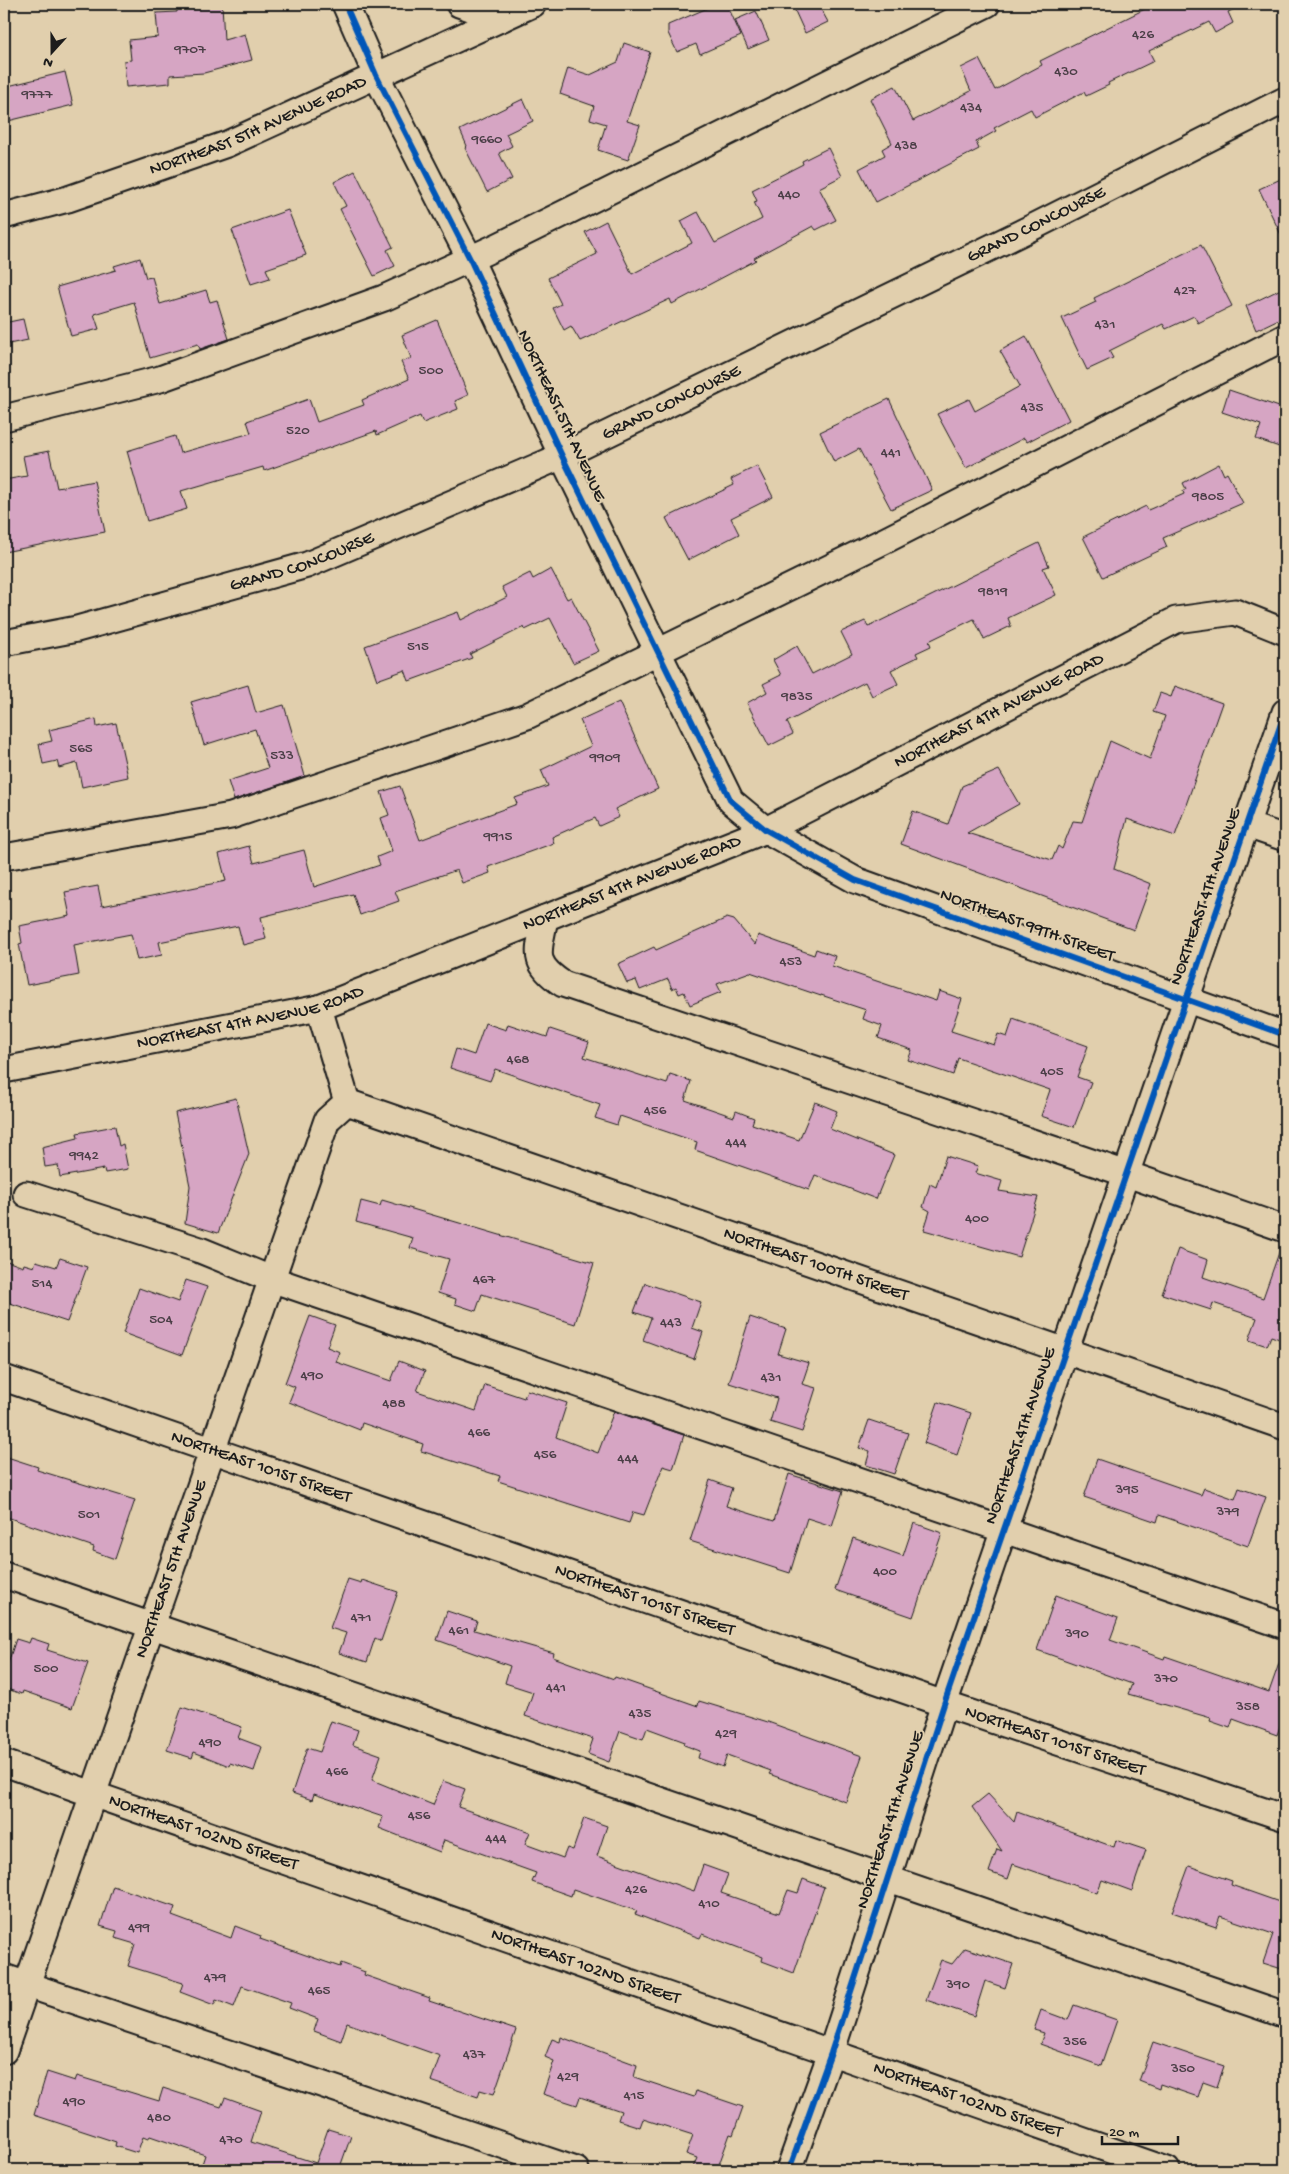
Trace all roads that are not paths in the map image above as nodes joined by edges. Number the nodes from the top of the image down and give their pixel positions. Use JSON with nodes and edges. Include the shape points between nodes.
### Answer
{"nodes":[{"id":1,"x":345,"y":4,"type":"edge"},
{"id":2,"x":459,"y":4,"type":"edge"},
{"id":3,"x":533,"y":4,"type":"edge"},
{"id":4,"x":987,"y":4,"type":"edge"},
{"id":5,"x":501,"y":19,"type":"junction"},
{"id":6,"x":376,"y":74,"type":"junction"},
{"id":7,"x":1285,"y":100,"type":"edge"},
{"id":8,"x":4,"y":216,"type":"edge"},
{"id":9,"x":470,"y":259,"type":"junction"},
{"id":10,"x":1285,"y":337,"type":"edge"},
{"id":11,"x":4,"y":418,"type":"edge"},
{"id":12,"x":562,"y":456,"type":"junction"},
{"id":13,"x":1285,"y":632,"type":"edge"},
{"id":14,"x":4,"y":643,"type":"edge"},
{"id":15,"x":658,"y":651,"type":"junction"},
{"id":16,"x":1285,"y":712,"type":"edge"},
{"id":17,"x":1247,"y":825,"type":"junction"},
{"id":18,"x":766,"y":830,"type":"junction"},
{"id":19,"x":1285,"y":838,"type":"edge"},
{"id":20,"x":4,"y":857,"type":"edge"},
{"id":21,"x":545,"y":918,"type":"junction"},
{"id":22,"x":1186,"y":1000,"type":"junction"},
{"id":23,"x":319,"y":1008,"type":"junction"},
{"id":24,"x":1285,"y":1035,"type":"edge"},
{"id":25,"x":4,"y":1070,"type":"edge"},
{"id":26,"x":347,"y":1102,"type":"junction"},
{"id":27,"x":1127,"y":1174,"type":"junction"},
{"id":28,"x":26,"y":1194,"type":"dead end"},
{"id":29,"x":1285,"y":1230,"type":"edge"},
{"id":30,"x":271,"y":1278,"type":"junction"},
{"id":31,"x":1066,"y":1353,"type":"junction"},
{"id":32,"x":4,"y":1378,"type":"edge"},
{"id":33,"x":1285,"y":1427,"type":"edge"},
{"id":34,"x":211,"y":1449,"type":"junction"},
{"id":35,"x":1004,"y":1530,"type":"junction"},
{"id":36,"x":4,"y":1575,"type":"edge"},
{"id":37,"x":150,"y":1626,"type":"junction"},
{"id":38,"x":1285,"y":1626,"type":"edge"},
{"id":39,"x":944,"y":1704,"type":"junction"},
{"id":40,"x":4,"y":1763,"type":"edge"},
{"id":41,"x":93,"y":1793,"type":"junction"},
{"id":42,"x":1285,"y":1818,"type":"edge"},
{"id":43,"x":888,"y":1879,"type":"junction"},
{"id":44,"x":15,"y":1980,"type":"edge"},
{"id":45,"x":1285,"y":2015,"type":"edge"},
{"id":46,"x":4,"y":2050,"type":"edge"},
{"id":47,"x":831,"y":2053,"type":"junction"},
{"id":48,"x":576,"y":2170,"type":"edge"},
{"id":49,"x":789,"y":2170,"type":"edge"},
{"id":50,"x":1167,"y":2170,"type":"edge"}],
"edges":[{"from":1,"to":6,"type":"street","name":"NORTHEAST 5TH AVENUE"},
{"from":2,"to":5,"type":"street"},
{"from":3,"to":5,"type":"street","name":"NORTHEAST 5TH AVENUE ROAD"},
{"from":4,"to":9,"type":"street"},
{"from":5,"to":6,"type":"street","name":"NORTHEAST 5TH AVENUE ROAD"},
{"from":6,"to":8,"type":"street","name":"NORTHEAST 5TH AVENUE ROAD","via":[[226,144],[68,199]]},
{"from":6,"to":9,"type":"street","name":"NORTHEAST 5TH AVENUE"},
{"from":7,"to":12,"type":"street","name":"GRAND CONCOURSE","via":[[1037,225]]},
{"from":9,"to":11,"type":"street","via":[[384,298],[160,379]]},
{"from":9,"to":12,"type":"street","name":"NORTHEAST 5TH AVENUE"},
{"from":10,"to":15,"type":"street"},
{"from":12,"to":14,"type":"street","name":"GRAND CONCOURSE","via":[[307,565],[77,629]]},
{"from":12,"to":15,"type":"street","name":"NORTHEAST 5TH AVENUE"},
{"from":13,"to":18,"type":"street","name":"NORTHEAST 4TH AVENUE ROAD","via":[[1235,612],[1176,620]]},
{"from":15,"to":18,"type":"street","name":"NORTHEAST 5TH AVENUE","via":[[731,800]]},
{"from":15,"to":20,"type":"street","via":[[527,716],[231,816]]},
{"from":16,"to":17,"type":"street","name":"NORTHEAST 4TH AVENUE"},
{"from":17,"to":19,"type":"street"},
{"from":17,"to":22,"type":"street","name":"NORTHEAST 4TH AVENUE"},
{"from":18,"to":21,"type":"street","name":"NORTHEAST 4TH AVENUE ROAD"},
{"from":18,"to":22,"type":"street","name":"NORTHEAST 99TH STREET","via":[[854,880]]},
{"from":21,"to":23,"type":"street","name":"NORTHEAST 4TH AVENUE ROAD"},
{"from":21,"to":27,"type":"street","via":[[539,962],[549,975],[563,984]]},
{"from":22,"to":24,"type":"street","name":"NORTHEAST 99TH STREET"},
{"from":22,"to":27,"type":"street","name":"NORTHEAST 4TH AVENUE"},
{"from":23,"to":25,"type":"street","name":"NORTHEAST 4TH AVENUE ROAD"},
{"from":23,"to":26,"type":"street"},
{"from":26,"to":30,"type":"street","name":"NORTHEAST 5TH AVENUE","via":[[327,1120]]},
{"from":26,"to":31,"type":"street","name":"NORTHEAST 100TH STREET"},
{"from":27,"to":29,"type":"street"},
{"from":27,"to":31,"type":"street","name":"NORTHEAST 4TH AVENUE"},
{"from":28,"to":30,"type":"street","via":[[200,1250]]},
{"from":30,"to":34,"type":"street","name":"NORTHEAST 5TH AVENUE"},
{"from":30,"to":35,"type":"street"},
{"from":31,"to":33,"type":"street","name":"NORTHEAST 100TH STREET"},
{"from":31,"to":35,"type":"street","name":"NORTHEAST 4TH AVENUE"},
{"from":32,"to":34,"type":"street","name":"NORTHEAST 101ST STREET"},
{"from":34,"to":37,"type":"street","name":"NORTHEAST 5TH AVENUE"},
{"from":34,"to":39,"type":"street","name":"NORTHEAST 101ST STREET"},
{"from":35,"to":38,"type":"street"},
{"from":35,"to":39,"type":"street","name":"NORTHEAST 4TH AVENUE"},
{"from":36,"to":37,"type":"street"},
{"from":37,"to":41,"type":"street","name":"NORTHEAST 5TH AVENUE"},
{"from":37,"to":43,"type":"street"},
{"from":39,"to":42,"type":"street","name":"NORTHEAST 101ST STREET"},
{"from":39,"to":43,"type":"street","name":"NORTHEAST 4TH AVENUE"},
{"from":40,"to":41,"type":"street","name":"NORTHEAST 102ND STREET"},
{"from":41,"to":44,"type":"street","name":"NORTHEAST 5TH AVENUE"},
{"from":41,"to":47,"type":"street","name":"NORTHEAST 102ND STREET"},
{"from":43,"to":45,"type":"street"},
{"from":43,"to":47,"type":"street","name":"NORTHEAST 4TH AVENUE"},
{"from":44,"to":46,"type":"street","name":"NORTHEAST 5TH AVENUE"},
{"from":44,"to":48,"type":"street"},
{"from":47,"to":49,"type":"street","name":"NORTHEAST 4TH AVENUE"},
{"from":47,"to":50,"type":"street","name":"NORTHEAST 102ND STREET"}]}
